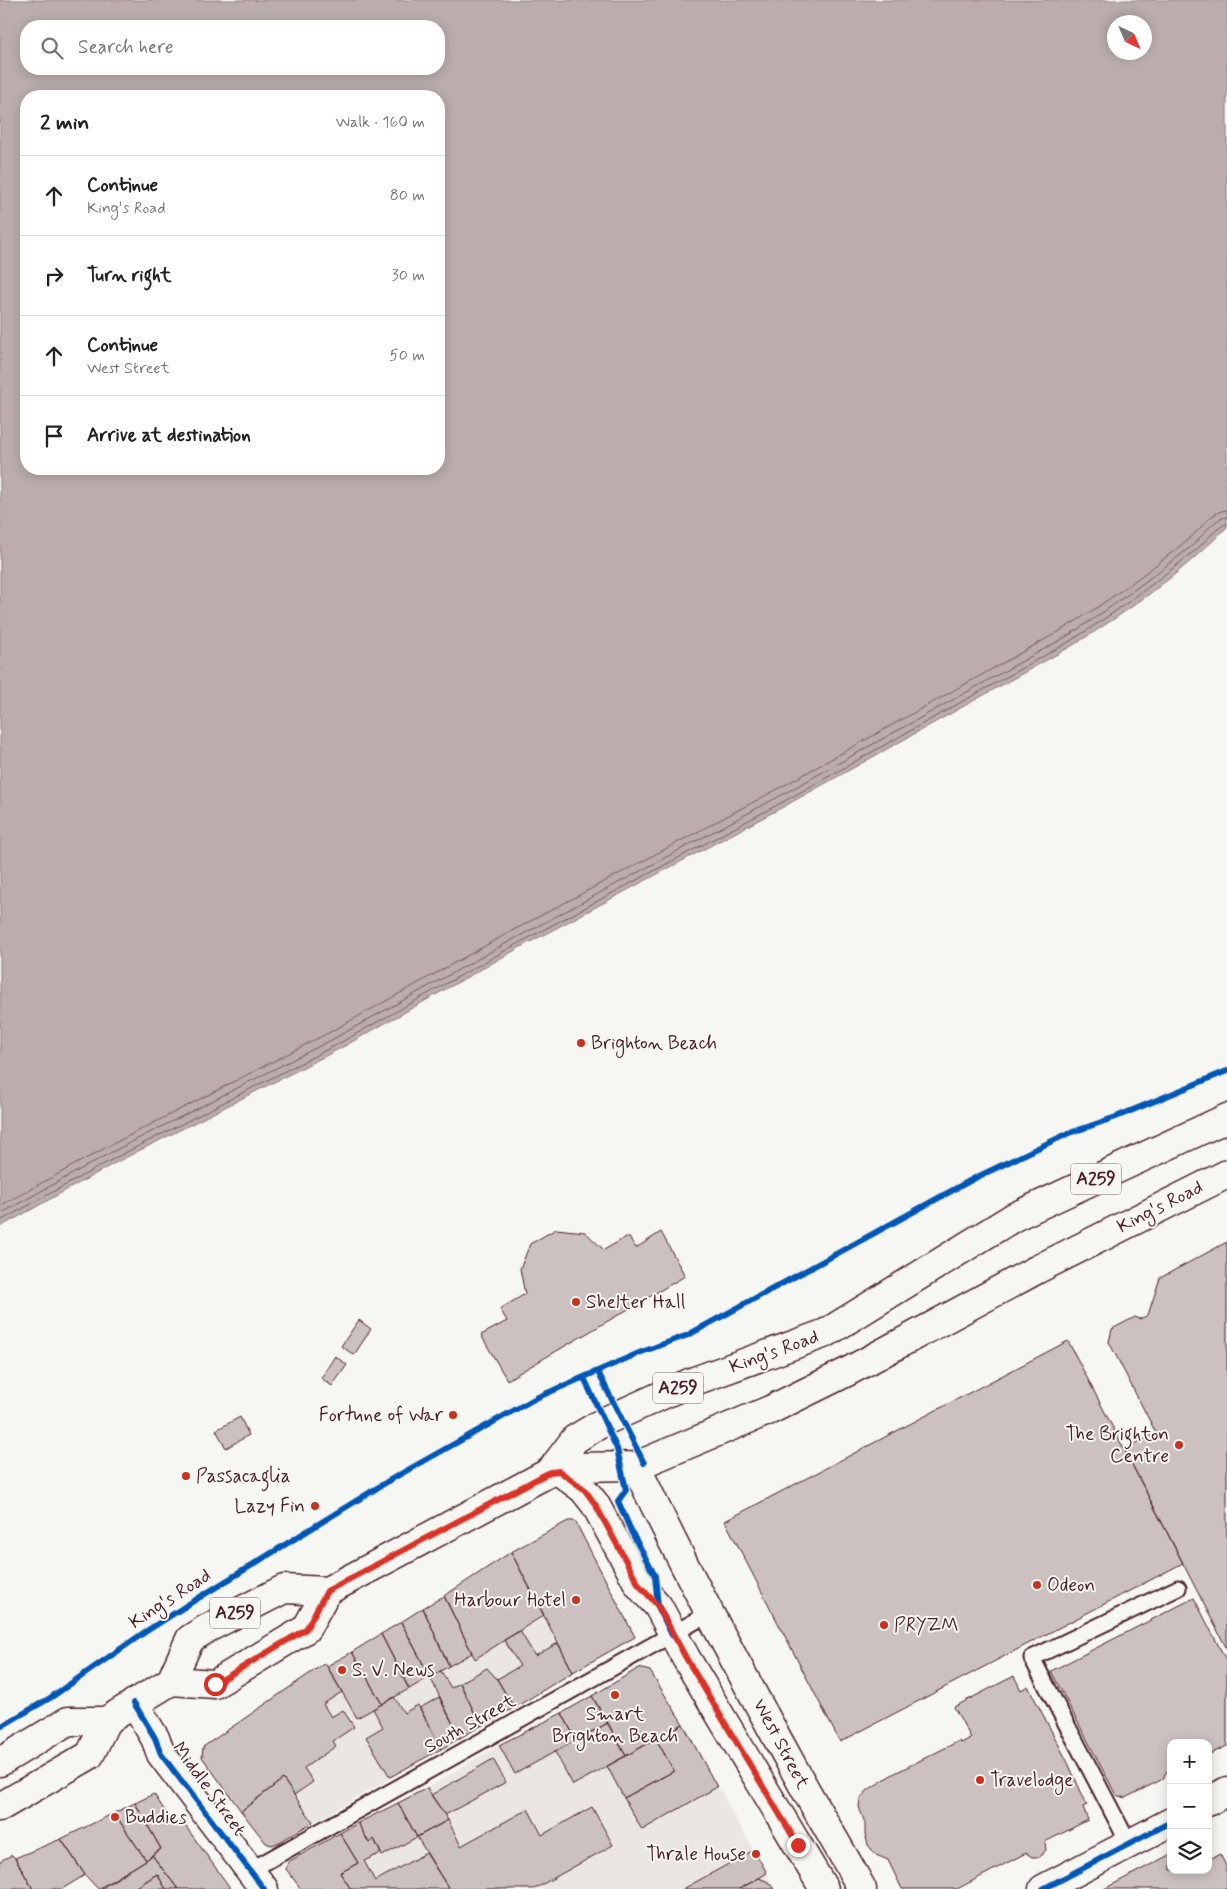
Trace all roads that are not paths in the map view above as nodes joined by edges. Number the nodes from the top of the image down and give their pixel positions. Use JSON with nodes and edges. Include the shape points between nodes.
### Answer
{"nodes":[{"id":1,"x":1227,"y":1118,"type":"edge"},
{"id":2,"x":1227,"y":1174,"type":"edge"},
{"id":3,"x":636,"y":1466,"type":"junction"},
{"id":4,"x":554,"y":1471,"type":"junction"},
{"id":5,"x":1178,"y":1588,"type":"dead end"},
{"id":6,"x":327,"y":1591,"type":"junction"},
{"id":7,"x":705,"y":1605,"type":"junction"},
{"id":8,"x":672,"y":1634,"type":"junction"},
{"id":9,"x":171,"y":1681,"type":"junction"},
{"id":10,"x":134,"y":1703,"type":"junction"},
{"id":11,"x":106,"y":1721,"type":"junction"},
{"id":12,"x":0,"y":1762,"type":"edge"},
{"id":13,"x":1227,"y":1791,"type":"edge"},
{"id":14,"x":1212,"y":1800,"type":"edge"},
{"id":15,"x":0,"y":1807,"type":"edge"},
{"id":16,"x":1167,"y":1824,"type":"edge"},
{"id":17,"x":828,"y":1829,"type":"junction"},
{"id":18,"x":1129,"y":1844,"type":"junction"},
{"id":19,"x":798,"y":1845,"type":"junction"},
{"id":20,"x":258,"y":1880,"type":"edge"},
{"id":21,"x":824,"y":1889,"type":"edge"},
{"id":22,"x":862,"y":1889,"type":"edge"},
{"id":23,"x":1043,"y":1889,"type":"edge"}],
"edges":[{"from":1,"to":4,"type":"main road","name":"King's Road","number":"A259","via":[[1014,1218],[826,1333],[689,1383],[605,1421],[575,1439]]},
{"from":2,"to":3,"type":"main road","name":"King's Road","via":[[1036,1270],[790,1401]]},
{"from":3,"to":4,"type":"main road"},
{"from":3,"to":7,"type":"main road","name":"West Street"},
{"from":4,"to":6,"type":"main road","name":"King's Road","number":"A259"},
{"from":4,"to":8,"type":"main road","name":"West Street","via":[[584,1489],[595,1504],[639,1585],[658,1606]]},
{"from":5,"to":18,"type":"lane","via":[[1032,1658]]},
{"from":6,"to":9,"type":"main road","number":"A259","via":[[306,1629],[215,1684]]},
{"from":6,"to":9,"type":"main road","number":"A259","via":[[284,1589],[208,1628],[190,1639]]},
{"from":7,"to":8,"type":"lane","name":"South Street"},
{"from":7,"to":17,"type":"main road","name":"West Street"},
{"from":8,"to":19,"type":"main road","name":"West Street"},
{"from":8,"to":20,"type":"lane","name":"South Street"},
{"from":9,"to":10,"type":"main road"},
{"from":10,"to":11,"type":"main road"},
{"from":10,"to":20,"type":"main road","name":"Middle Street","via":[[161,1754]]},
{"from":11,"to":12,"type":"main road","via":[[68,1721]]},
{"from":11,"to":15,"type":"main road","via":[[90,1755]]},
{"from":13,"to":14,"type":"main road"},
{"from":16,"to":18,"type":"main road"},
{"from":17,"to":19,"type":"main road"},
{"from":17,"to":22,"type":"main road","name":"West Street"},
{"from":18,"to":23,"type":"main road"},
{"from":19,"to":21,"type":"main road","name":"West Street"}]}
